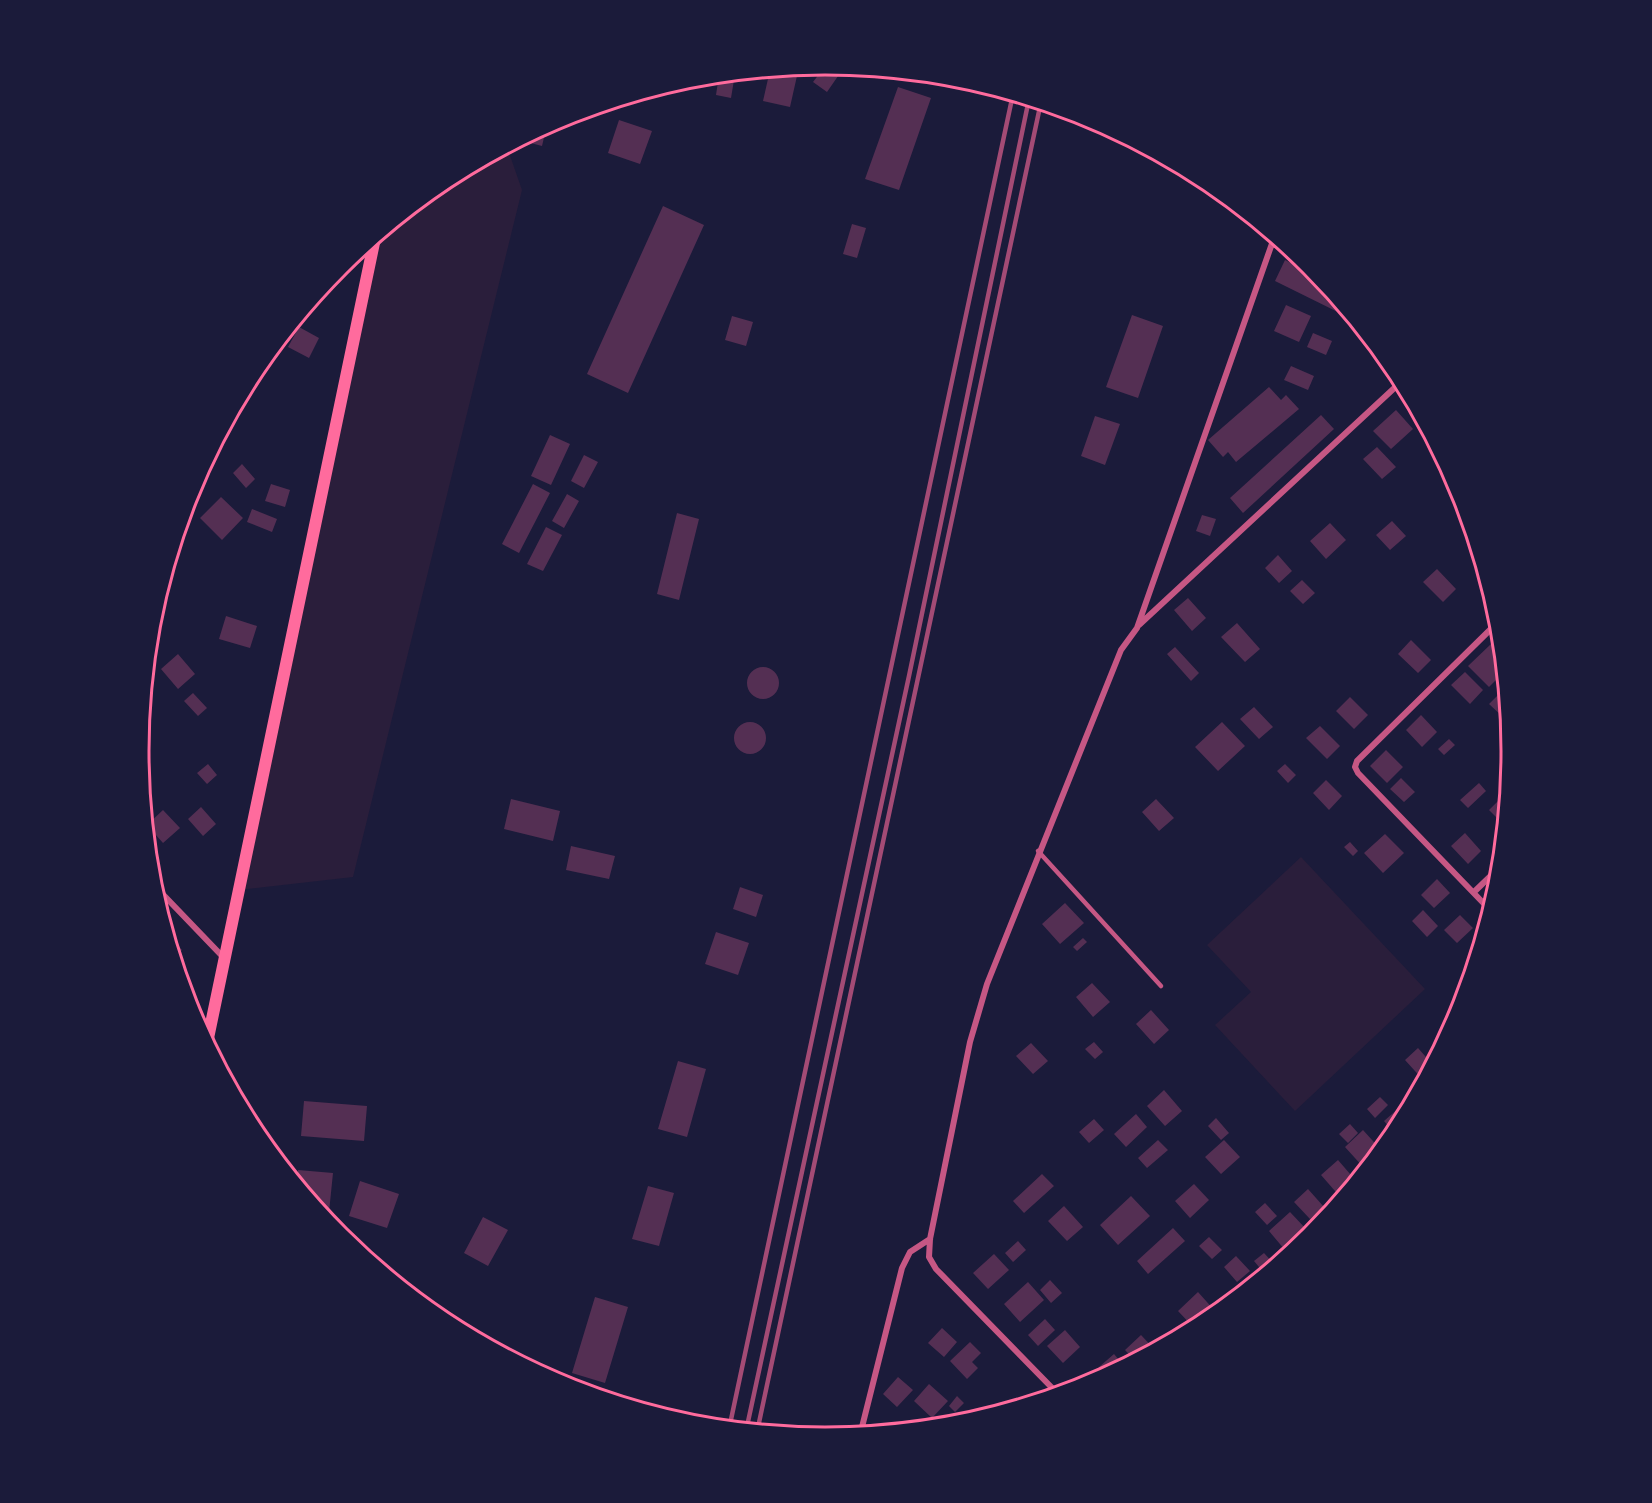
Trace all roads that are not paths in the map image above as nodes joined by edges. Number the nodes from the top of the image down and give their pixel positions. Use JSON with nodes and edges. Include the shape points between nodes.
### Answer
{"nodes":[{"id":1,"x":1272,"y":243,"type":"edge"},
{"id":2,"x":372,"y":250,"type":"edge"},
{"id":3,"x":1395,"y":387,"type":"edge"},
{"id":4,"x":1137,"y":627,"type":"junction"},
{"id":5,"x":1491,"y":629,"type":"edge"},
{"id":6,"x":1038,"y":851,"type":"junction"},
{"id":7,"x":1491,"y":876,"type":"edge"},
{"id":8,"x":1474,"y":892,"type":"junction"},
{"id":9,"x":166,"y":897,"type":"edge"},
{"id":10,"x":1485,"y":904,"type":"edge"},
{"id":11,"x":225,"y":959,"type":"junction"},
{"id":12,"x":1161,"y":986,"type":"dead end"},
{"id":13,"x":210,"y":1030,"type":"edge"},
{"id":14,"x":930,"y":1239,"type":"junction"},
{"id":15,"x":1053,"y":1389,"type":"edge"},
{"id":16,"x":862,"y":1427,"type":"edge"}],
"edges":[{"from":1,"to":4,"type":"street"},
{"from":2,"to":11,"type":"main road"},
{"from":3,"to":4,"type":"street"},
{"from":4,"to":6,"type":"street","via":[[1121,650]]},
{"from":5,"to":8,"type":"street","via":[[1356,767]]},
{"from":6,"to":12,"type":"lane"},
{"from":6,"to":14,"type":"street","via":[[987,984],[970,1042]]},
{"from":7,"to":8,"type":"street"},
{"from":8,"to":10,"type":"street"},
{"from":9,"to":11,"type":"street"},
{"from":11,"to":13,"type":"main road"},
{"from":14,"to":15,"type":"street","via":[[929,1257],[936,1269]]},
{"from":14,"to":16,"type":"street","via":[[910,1252],[902,1268]]}]}
